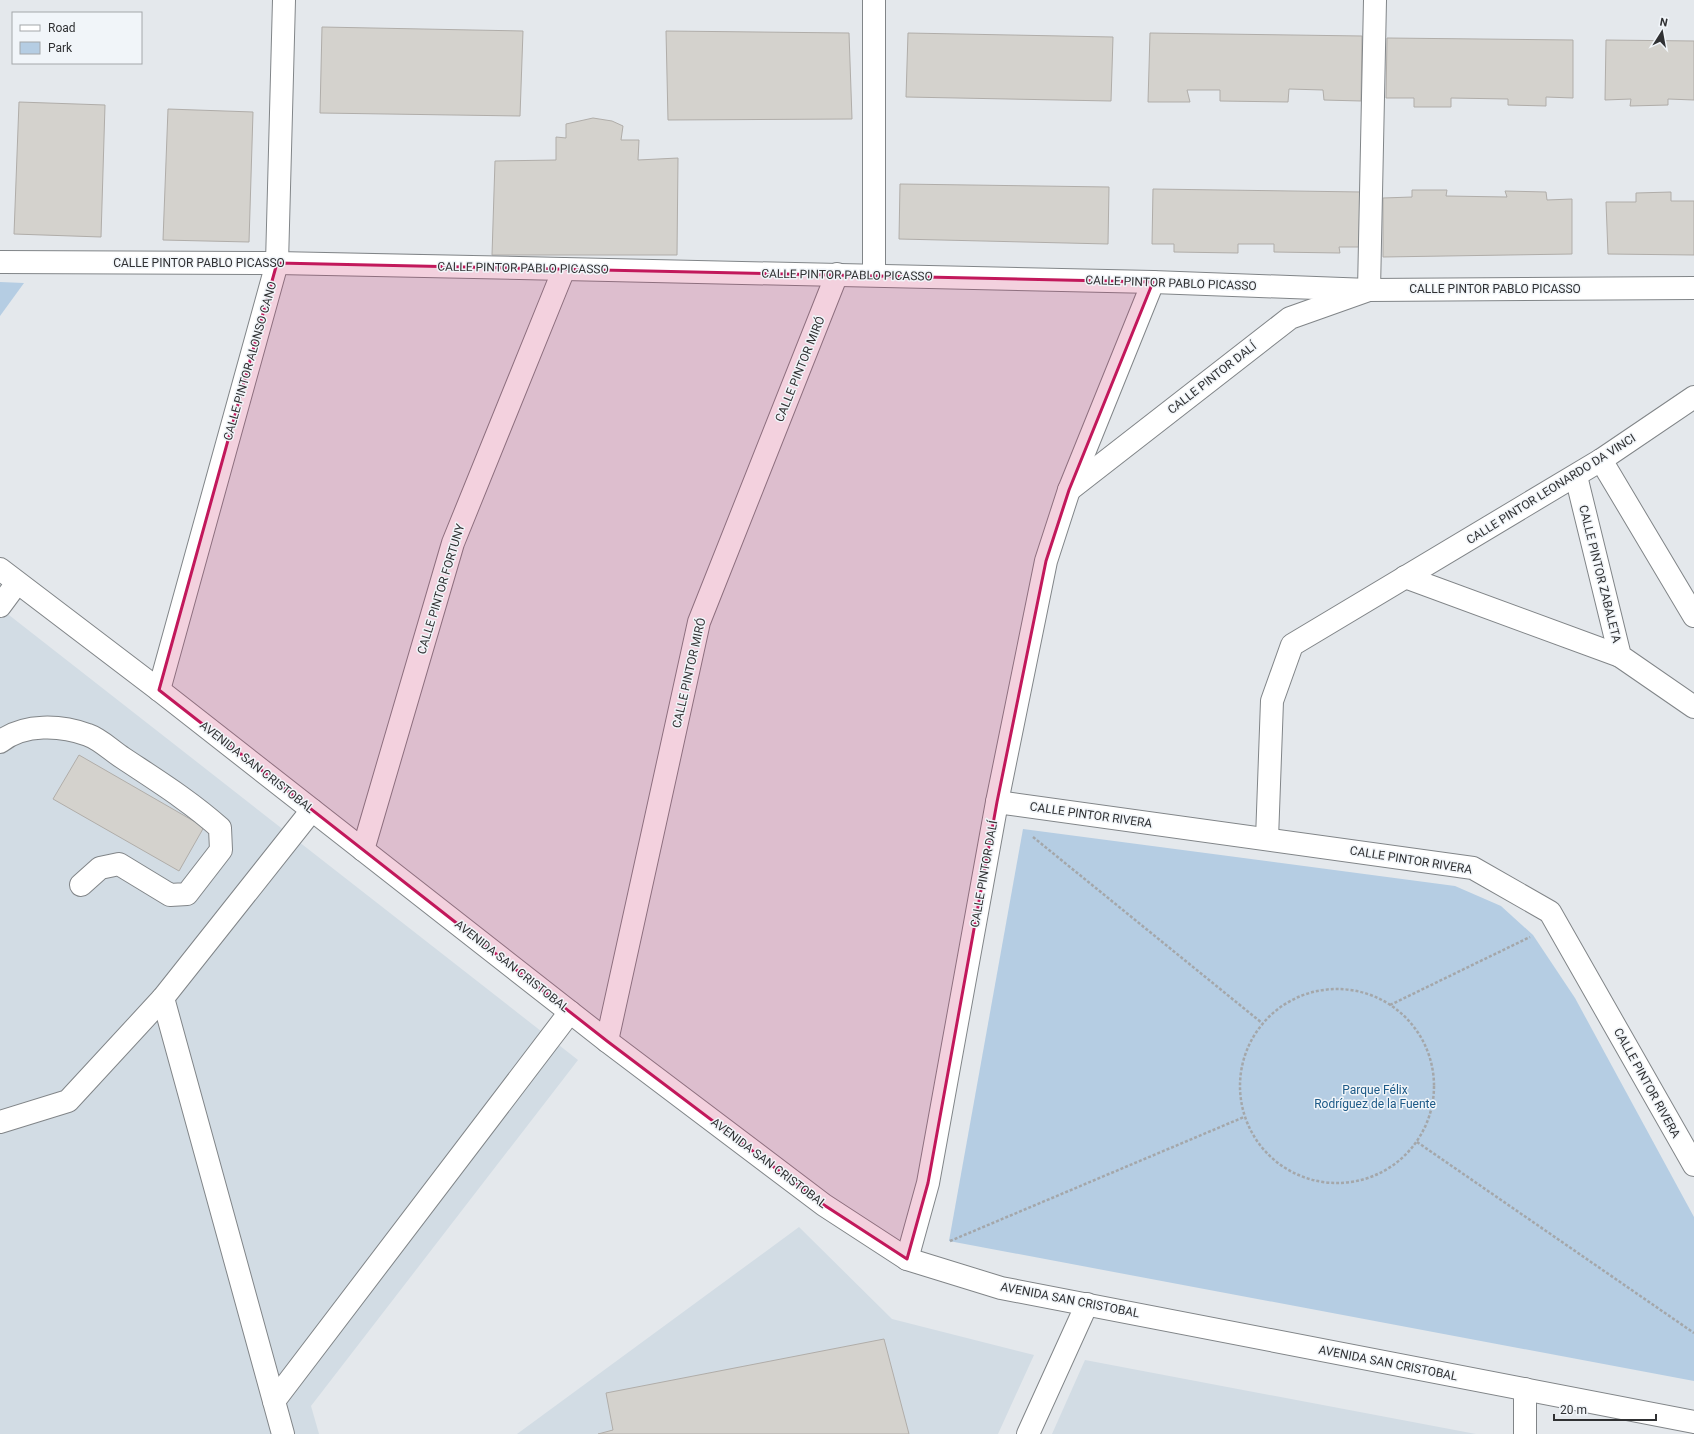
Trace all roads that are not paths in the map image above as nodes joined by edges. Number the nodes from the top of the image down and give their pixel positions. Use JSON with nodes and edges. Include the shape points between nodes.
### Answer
{"nodes":[{"id":1,"x":284,"y":0,"type":"edge"},
{"id":2,"x":874,"y":0,"type":"edge"},
{"id":3,"x":1375,"y":0,"type":"edge"},
{"id":4,"x":0,"y":262,"type":"edge"},
{"id":5,"x":277,"y":263,"type":"junction"},
{"id":6,"x":564,"y":269,"type":"junction"},
{"id":7,"x":837,"y":274,"type":"junction"},
{"id":8,"x":874,"y":275,"type":"junction"},
{"id":9,"x":1153,"y":282,"type":"junction"},
{"id":10,"x":1694,"y":288,"type":"edge"},
{"id":11,"x":1369,"y":290,"type":"junction"},
{"id":12,"x":1694,"y":397,"type":"edge"},
{"id":13,"x":1601,"y":460,"type":"junction"},
{"id":14,"x":1576,"y":476,"type":"junction"},
{"id":15,"x":1068,"y":490,"type":"junction"},
{"id":16,"x":0,"y":569,"type":"edge"},
{"id":17,"x":1405,"y":577,"type":"junction"},
{"id":18,"x":17,"y":583,"type":"junction"},
{"id":19,"x":0,"y":606,"type":"edge"},
{"id":20,"x":1694,"y":616,"type":"edge"},
{"id":21,"x":1620,"y":656,"type":"junction"},
{"id":22,"x":159,"y":690,"type":"junction"},
{"id":23,"x":1694,"y":707,"type":"edge"},
{"id":24,"x":0,"y":742,"type":"edge"},
{"id":25,"x":997,"y":802,"type":"junction"},
{"id":26,"x":312,"y":810,"type":"junction"},
{"id":27,"x":1267,"y":839,"type":"junction"},
{"id":28,"x":363,"y":850,"type":"junction"},
{"id":29,"x":81,"y":885,"type":"dead end"},
{"id":30,"x":162,"y":998,"type":"junction"},
{"id":31,"x":570,"y":1012,"type":"junction"},
{"id":32,"x":607,"y":1041,"type":"junction"},
{"id":33,"x":0,"y":1122,"type":"edge"},
{"id":34,"x":1694,"y":1165,"type":"edge"},
{"id":35,"x":907,"y":1259,"type":"junction"},
{"id":36,"x":1087,"y":1304,"type":"junction"},
{"id":37,"x":1525,"y":1389,"type":"junction"},
{"id":38,"x":274,"y":1401,"type":"junction"},
{"id":39,"x":1694,"y":1422,"type":"edge"},
{"id":40,"x":283,"y":1434,"type":"edge"},
{"id":41,"x":1028,"y":1434,"type":"edge"},
{"id":42,"x":1525,"y":1434,"type":"edge"}],
"edges":[{"from":1,"to":5,"type":"street","name":"CALLE PINTOR ALONSO CANO"},
{"from":2,"to":8,"type":"street"},
{"from":3,"to":11,"type":"street"},
{"from":4,"to":5,"type":"street","name":"CALLE PINTOR PABLO PICASSO"},
{"from":5,"to":6,"type":"street","name":"CALLE PINTOR PABLO PICASSO"},
{"from":5,"to":22,"type":"street","name":"CALLE PINTOR ALONSO CANO"},
{"from":6,"to":7,"type":"street","name":"CALLE PINTOR PABLO PICASSO"},
{"from":6,"to":28,"type":"street","name":"CALLE PINTOR FORTUNY","via":[[453,543]]},
{"from":7,"to":8,"type":"street","name":"CALLE PINTOR PABLO PICASSO"},
{"from":7,"to":32,"type":"street","name":"CALLE PINTOR MIRÓ","via":[[699,622]]},
{"from":8,"to":9,"type":"street","name":"CALLE PINTOR PABLO PICASSO"},
{"from":9,"to":11,"type":"street","name":"CALLE PINTOR PABLO PICASSO"},
{"from":9,"to":15,"type":"street","name":"CALLE PINTOR DALÍ"},
{"from":10,"to":11,"type":"street","name":"CALLE PINTOR PABLO PICASSO"},
{"from":11,"to":15,"type":"street","name":"CALLE PINTOR DALÍ","via":[[1290,318]]},
{"from":12,"to":13,"type":"street","name":"CALLE PINTOR LEONARDO DA VINCI"},
{"from":13,"to":14,"type":"street","name":"CALLE PINTOR LEONARDO DA VINCI"},
{"from":13,"to":20,"type":"street"},
{"from":14,"to":17,"type":"street","name":"CALLE PINTOR LEONARDO DA VINCI"},
{"from":14,"to":21,"type":"street","name":"CALLE PINTOR ZABALETA"},
{"from":15,"to":25,"type":"street","name":"CALLE PINTOR DALÍ","via":[[1046,562]]},
{"from":16,"to":18,"type":"street","name":"AVENIDA SAN CRISTOBAL"},
{"from":17,"to":21,"type":"street"},
{"from":17,"to":27,"type":"street","name":"CALLE PINTOR LEONARDO DA VINCI","via":[[1292,645],[1272,701]]},
{"from":18,"to":19,"type":"street"},
{"from":18,"to":22,"type":"street","name":"AVENIDA SAN CRISTOBAL"},
{"from":21,"to":23,"type":"street","name":"CALLE PINTOR ZABALETA"},
{"from":22,"to":26,"type":"street","name":"AVENIDA SAN CRISTOBAL"},
{"from":24,"to":29,"type":"street","via":[[8,736],[31,729],[59,727],[89,735],[200,809],[220,828],[221,850],[187,894],[170,894],[119,864],[100,868]]},
{"from":25,"to":27,"type":"street","name":"CALLE PINTOR RIVERA"},
{"from":25,"to":35,"type":"street","name":"CALLE PINTOR DALÍ","via":[[928,1183]]},
{"from":26,"to":28,"type":"street","name":"AVENIDA SAN CRISTOBAL"},
{"from":26,"to":30,"type":"street"},
{"from":27,"to":34,"type":"street","name":"CALLE PINTOR RIVERA","via":[[1473,868],[1550,912]]},
{"from":28,"to":31,"type":"street","name":"AVENIDA SAN CRISTOBAL"},
{"from":30,"to":33,"type":"street","via":[[68,1101]]},
{"from":30,"to":38,"type":"street"},
{"from":31,"to":32,"type":"street","name":"AVENIDA SAN CRISTOBAL"},
{"from":31,"to":38,"type":"street"},
{"from":32,"to":35,"type":"street","name":"AVENIDA SAN CRISTOBAL","via":[[824,1205]]},
{"from":35,"to":36,"type":"street","name":"AVENIDA SAN CRISTOBAL","via":[[1001,1288]]},
{"from":36,"to":37,"type":"street","name":"AVENIDA SAN CRISTOBAL"},
{"from":36,"to":41,"type":"street"},
{"from":37,"to":39,"type":"street","name":"AVENIDA SAN CRISTOBAL"},
{"from":37,"to":42,"type":"street"},
{"from":38,"to":40,"type":"street"}]}
